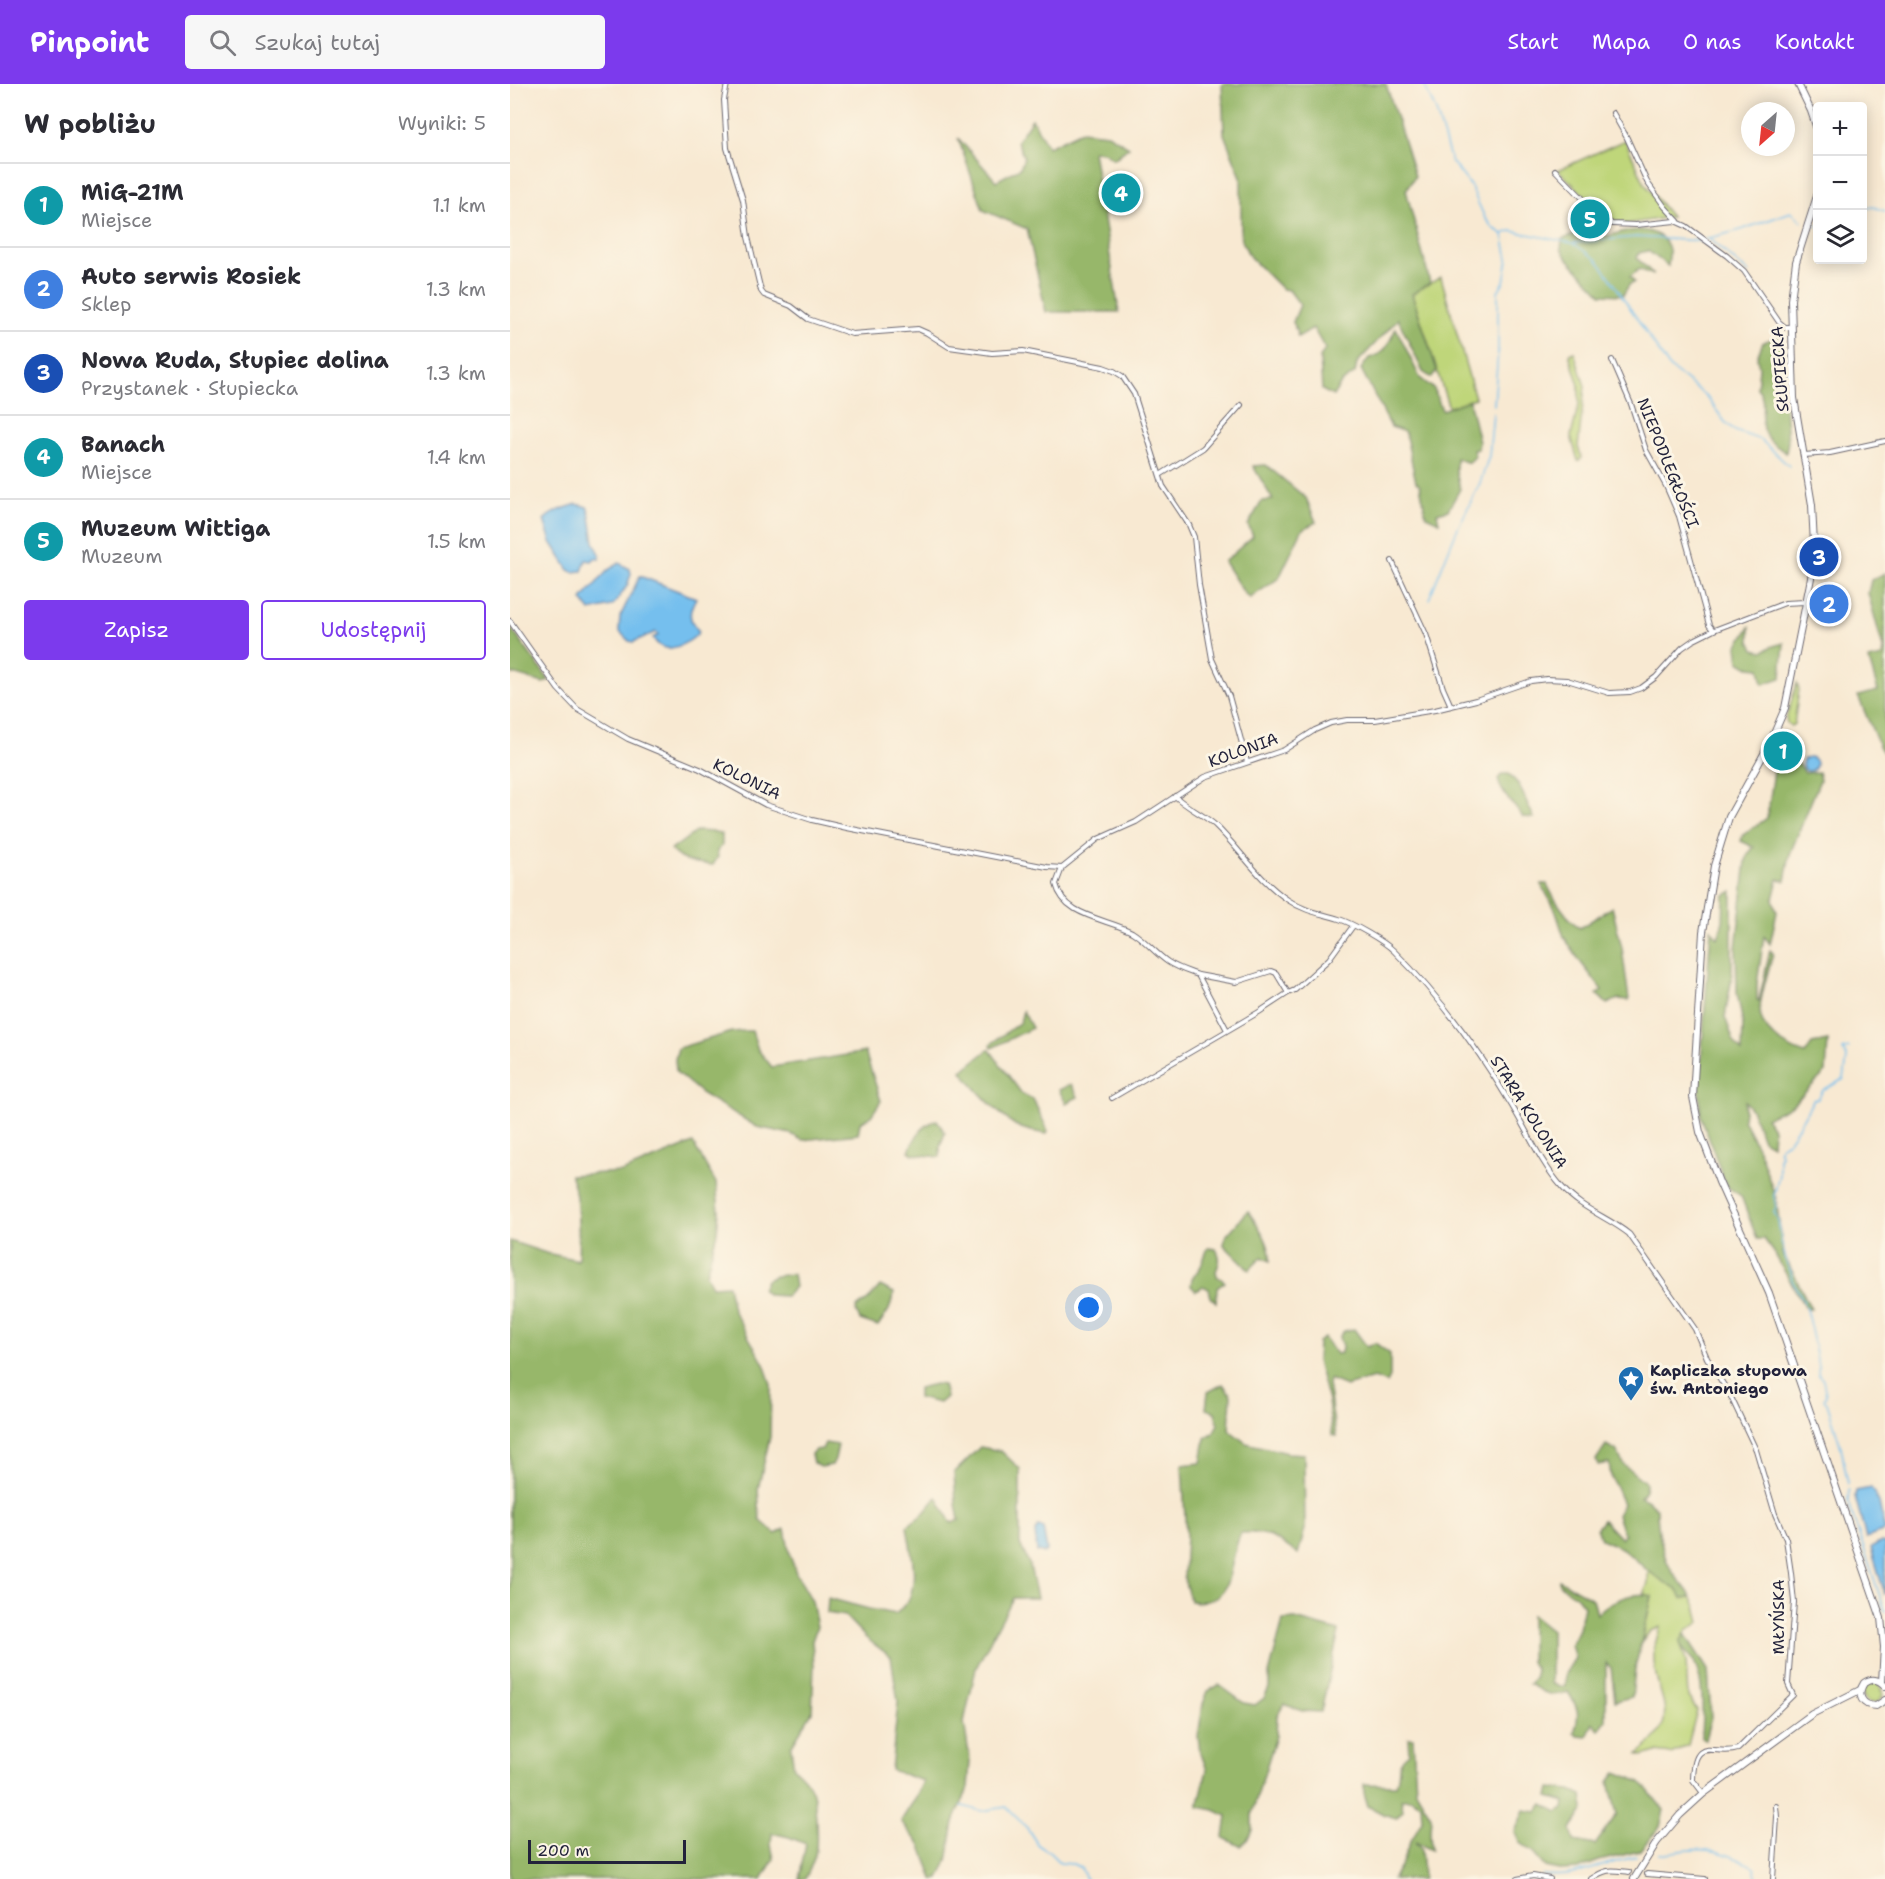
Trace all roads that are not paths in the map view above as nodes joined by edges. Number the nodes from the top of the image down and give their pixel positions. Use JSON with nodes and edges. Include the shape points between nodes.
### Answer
{"nodes":[{"id":1,"x":727,"y":84,"type":"edge"},
{"id":2,"x":1798,"y":84,"type":"edge"},
{"id":3,"x":1613,"y":113,"type":"dead end"},
{"id":4,"x":1813,"y":117,"type":"edge"},
{"id":5,"x":1555,"y":170,"type":"dead end"},
{"id":6,"x":1813,"y":210,"type":"edge"},
{"id":7,"x":1681,"y":223,"type":"junction"},
{"id":8,"x":1791,"y":327,"type":"junction"},
{"id":9,"x":1612,"y":360,"type":"dead end"},
{"id":10,"x":1241,"y":405,"type":"dead end"},
{"id":11,"x":1885,"y":441,"type":"edge"},
{"id":12,"x":1804,"y":455,"type":"junction"},
{"id":13,"x":1160,"y":476,"type":"junction"},
{"id":14,"x":1392,"y":561,"type":"dead end"},
{"id":15,"x":1806,"y":602,"type":"junction"},
{"id":16,"x":510,"y":621,"type":"edge"},
{"id":17,"x":1714,"y":630,"type":"junction"},
{"id":18,"x":1451,"y":706,"type":"junction"},
{"id":19,"x":1247,"y":762,"type":"junction"},
{"id":20,"x":1175,"y":796,"type":"junction"},
{"id":21,"x":1062,"y":868,"type":"junction"},
{"id":22,"x":1353,"y":926,"type":"junction"},
{"id":23,"x":1198,"y":975,"type":"junction"},
{"id":24,"x":1288,"y":993,"type":"junction"},
{"id":25,"x":1227,"y":1030,"type":"junction"},
{"id":26,"x":1112,"y":1098,"type":"dead end"},
{"id":27,"x":1786,"y":1539,"type":"joint"},
{"id":28,"x":1882,"y":1663,"type":"junction"},
{"id":29,"x":1871,"y":1679,"type":"junction"},
{"id":30,"x":1883,"y":1684,"type":"edge"},
{"id":31,"x":1860,"y":1690,"type":"junction"},
{"id":32,"x":1844,"y":1699,"type":"junction"},
{"id":33,"x":1862,"y":1700,"type":"junction"},
{"id":34,"x":1885,"y":1700,"type":"edge"},
{"id":35,"x":1703,"y":1794,"type":"junction"},
{"id":36,"x":1776,"y":1806,"type":"dead end"},
{"id":37,"x":1629,"y":1872,"type":"dead end"},
{"id":38,"x":1647,"y":1874,"type":"dead end"},
{"id":39,"x":1517,"y":1879,"type":"edge"},
{"id":40,"x":1551,"y":1879,"type":"edge"},
{"id":41,"x":1591,"y":1879,"type":"edge"},
{"id":42,"x":1634,"y":1879,"type":"edge"},
{"id":43,"x":1705,"y":1879,"type":"edge"},
{"id":44,"x":1773,"y":1879,"type":"edge"}],
"edges":[{"from":1,"to":13,"type":"street","via":[[727,148],[764,295],[791,306],[808,319],[852,334],[918,329],[949,346],[992,353],[1023,351],[1114,371],[1128,382],[1134,394]]},
{"from":2,"to":4,"type":"main road"},
{"from":3,"to":7,"type":"street","via":[[1647,182]]},
{"from":5,"to":7,"type":"street","via":[[1612,224],[1675,220]]},
{"from":6,"to":8,"type":"main road","name":"SŁUPIECKA","via":[[1792,276]]},
{"from":7,"to":8,"type":"street","via":[[1736,264],[1779,322]]},
{"from":8,"to":12,"type":"main road","name":"SŁUPIECKA","via":[[1794,398]]},
{"from":9,"to":17,"type":"street","name":"NIEPODLEGŁOŚCI","via":[[1646,450],[1677,509],[1709,625]]},
{"from":10,"to":13,"type":"street","via":[[1203,448]]},
{"from":11,"to":12,"type":"street"},
{"from":12,"to":15,"type":"main road","name":"SŁUPIECKA","via":[[1814,545]]},
{"from":13,"to":19,"type":"street","via":[[1194,537],[1212,659],[1229,696]]},
{"from":14,"to":18,"type":"street","via":[[1426,634]]},
{"from":15,"to":17,"type":"street","via":[[1785,603]]},
{"from":15,"to":28,"type":"main road","name":"SŁUPIECKA","via":[[1785,708],[1729,817],[1717,852],[1703,932],[1693,1097],[1700,1132],[1768,1293],[1881,1618]]},
{"from":16,"to":21,"type":"street","name":"KOLONIA","via":[[558,689],[577,709],[628,739],[700,770],[766,805],[847,828]]},
{"from":17,"to":18,"type":"street","name":"KOLONIA","via":[[1682,648],[1656,677],[1630,692],[1609,693],[1547,678]]},
{"from":18,"to":19,"type":"street","name":"KOLONIA","via":[[1331,723],[1284,750]]},
{"from":19,"to":20,"type":"street","name":"KOLONIA","via":[[1204,777]]},
{"from":20,"to":21,"type":"street","name":"KOLONIA","via":[[1136,822],[1098,839]]},
{"from":20,"to":22,"type":"street","name":"STARA KOLONIA","via":[[1207,818],[1288,900]]},
{"from":21,"to":23,"type":"street","via":[[1056,884],[1070,906],[1132,932],[1166,961]]},
{"from":22,"to":24,"type":"street","via":[[1329,959]]},
{"from":22,"to":27,"type":"street","name":"STARA KOLONIA","via":[[1392,949],[1440,1002],[1487,1065],[1563,1188],[1590,1210],[1619,1226],[1640,1247],[1695,1329],[1712,1368],[1740,1415]]},
{"from":23,"to":24,"type":"street","via":[[1236,982],[1271,971]]},
{"from":23,"to":25,"type":"street"},
{"from":24,"to":25,"type":"street"},
{"from":25,"to":26,"type":"street"},
{"from":27,"to":35,"type":"street","name":"MŁYŃSKA","via":[[1794,1602],[1788,1684],[1793,1695],[1738,1749],[1709,1749],[1701,1753],[1693,1779]]},
{"from":28,"to":29,"type":"main road"},
{"from":28,"to":30,"type":"main road","name":"SŁUPIECKA"},
{"from":29,"to":30,"type":"main road"},
{"from":29,"to":31,"type":"main road"},
{"from":31,"to":32,"type":"main road"},
{"from":31,"to":33,"type":"main road"},
{"from":32,"to":33,"type":"main road"},
{"from":32,"to":35,"type":"main road","via":[[1812,1714]]},
{"from":33,"to":34,"type":"main road","via":[[1872,1707]]},
{"from":35,"to":42,"type":"main road","via":[[1657,1842]]},
{"from":36,"to":44,"type":"street"},
{"from":37,"to":41,"type":"street","via":[[1608,1869]]},
{"from":38,"to":43,"type":"street"},
{"from":39,"to":40,"type":"street"}]}
